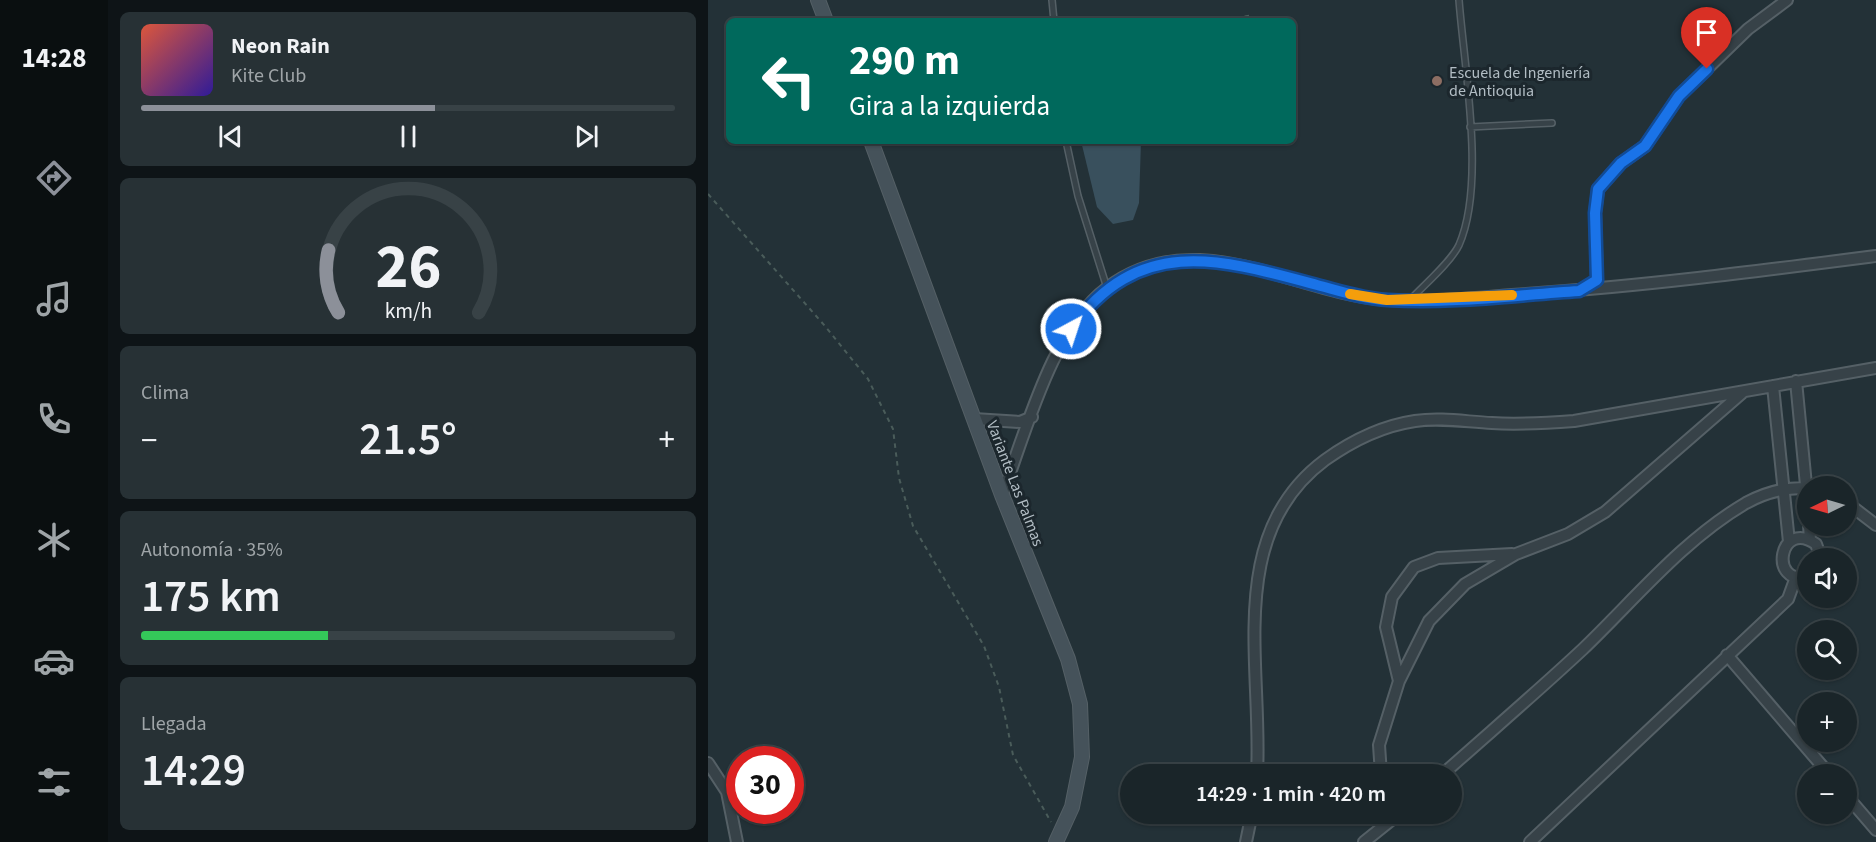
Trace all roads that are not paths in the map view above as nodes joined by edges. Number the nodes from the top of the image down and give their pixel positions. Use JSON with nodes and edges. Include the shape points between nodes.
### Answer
{"nodes":[{"id":1,"x":818,"y":0,"type":"edge"},
{"id":2,"x":1052,"y":0,"type":"edge"},
{"id":3,"x":1458,"y":0,"type":"edge"},
{"id":4,"x":1787,"y":0,"type":"edge"},
{"id":5,"x":825,"y":18,"type":"edge"},
{"id":6,"x":1054,"y":18,"type":"edge"},
{"id":7,"x":1552,"y":123,"type":"dead end"},
{"id":8,"x":1470,"y":128,"type":"junction"},
{"id":9,"x":872,"y":144,"type":"edge"},
{"id":10,"x":1067,"y":144,"type":"edge"},
{"id":11,"x":1876,"y":256,"type":"edge"},
{"id":12,"x":1107,"y":288,"type":"junction"},
{"id":13,"x":1579,"y":291,"type":"junction"},
{"id":14,"x":1410,"y":300,"type":"junction"},
{"id":15,"x":1876,"y":368,"type":"edge"},
{"id":16,"x":1796,"y":381,"type":"junction"},
{"id":17,"x":1773,"y":386,"type":"junction"},
{"id":18,"x":1743,"y":392,"type":"junction"},
{"id":19,"x":1032,"y":417,"type":"junction"},
{"id":20,"x":974,"y":419,"type":"junction"},
{"id":21,"x":1806,"y":476,"type":"edge"},
{"id":22,"x":1785,"y":488,"type":"junction"},
{"id":23,"x":1797,"y":488,"type":"edge"},
{"id":24,"x":1002,"y":495,"type":"junction"},
{"id":25,"x":1857,"y":510,"type":"edge"},
{"id":26,"x":1876,"y":525,"type":"edge"},
{"id":27,"x":1810,"y":536,"type":"edge"},
{"id":28,"x":1810,"y":540,"type":"junction"},
{"id":29,"x":1790,"y":542,"type":"junction"},
{"id":30,"x":1817,"y":548,"type":"edge"},
{"id":31,"x":1516,"y":554,"type":"junction"},
{"id":32,"x":1797,"y":576,"type":"edge"},
{"id":33,"x":1797,"y":585,"type":"edge"},
{"id":34,"x":1727,"y":655,"type":"junction"},
{"id":35,"x":1399,"y":681,"type":"junction"},
{"id":36,"x":708,"y":763,"type":"edge"},
{"id":37,"x":1257,"y":764,"type":"edge"},
{"id":38,"x":1380,"y":764,"type":"edge"},
{"id":39,"x":1454,"y":764,"type":"edge"},
{"id":40,"x":1820,"y":764,"type":"edge"},
{"id":41,"x":1857,"y":808,"type":"edge"},
{"id":42,"x":1249,"y":824,"type":"edge"},
{"id":43,"x":1383,"y":824,"type":"edge"},
{"id":44,"x":1388,"y":824,"type":"edge"},
{"id":45,"x":1383,"y":828,"type":"junction"},
{"id":46,"x":1876,"y":830,"type":"edge"},
{"id":47,"x":1060,"y":837,"type":"edge"},
{"id":48,"x":737,"y":842,"type":"edge"},
{"id":49,"x":1245,"y":842,"type":"edge"},
{"id":50,"x":1364,"y":842,"type":"edge"},
{"id":51,"x":1530,"y":842,"type":"edge"}],
"edges":[{"from":1,"to":5,"type":"main road"},
{"from":2,"to":6,"type":"lane"},
{"from":3,"to":8,"type":"lane"},
{"from":4,"to":13,"type":"street","via":[[1748,29],[1679,96],[1645,146],[1621,163],[1598,189],[1597,280]]},
{"from":7,"to":8,"type":"lane"},
{"from":8,"to":14,"type":"lane","via":[[1472,188],[1468,219],[1458,248]]},
{"from":9,"to":20,"type":"main road","name":"Variante Las Palmas"},
{"from":10,"to":12,"type":"lane","via":[[1078,196]]},
{"from":11,"to":13,"type":"street"},
{"from":12,"to":14,"type":"street","via":[[1136,272],[1168,262],[1207,260],[1241,264],[1351,294]]},
{"from":12,"to":19,"type":"street","via":[[1062,342]]},
{"from":13,"to":14,"type":"street"},
{"from":15,"to":16,"type":"street"},
{"from":16,"to":17,"type":"street"},
{"from":16,"to":21,"type":"street"},
{"from":17,"to":18,"type":"street"},
{"from":17,"to":22,"type":"street"},
{"from":18,"to":31,"type":"street","via":[[1605,512],[1568,534]]},
{"from":18,"to":37,"type":"street","via":[[1574,421],[1415,421],[1364,434],[1316,467],[1285,501],[1260,560],[1255,598]]},
{"from":19,"to":20,"type":"street","via":[[1020,422]]},
{"from":19,"to":24,"type":"street"},
{"from":20,"to":24,"type":"main road","name":"Variante Las Palmas"},
{"from":22,"to":23,"type":"street"},
{"from":22,"to":29,"type":"street"},
{"from":22,"to":39,"type":"street","via":[[1745,504],[1698,539]]},
{"from":24,"to":47,"type":"main road","name":"Variante Las Palmas","via":[[1068,659],[1080,704],[1082,757],[1072,807]]},
{"from":25,"to":26,"type":"street"},
{"from":27,"to":28,"type":"street"},
{"from":28,"to":29,"type":"street","via":[[1799,538]]},
{"from":28,"to":30,"type":"street"},
{"from":29,"to":32,"type":"street","via":[[1784,548],[1782,562],[1790,574]]},
{"from":31,"to":35,"type":"street","via":[[1465,584],[1429,621]]},
{"from":31,"to":35,"type":"street","via":[[1438,558],[1413,567],[1392,597],[1386,627]]},
{"from":33,"to":34,"type":"street","via":[[1788,599]]},
{"from":34,"to":40,"type":"street"},
{"from":34,"to":51,"type":"street"},
{"from":35,"to":38,"type":"street","via":[[1379,745]]},
{"from":36,"to":48,"type":"street","via":[[727,792]]},
{"from":41,"to":46,"type":"street"},
{"from":42,"to":49,"type":"street"},
{"from":43,"to":45,"type":"street"},
{"from":44,"to":45,"type":"street"},
{"from":45,"to":50,"type":"street"}]}
